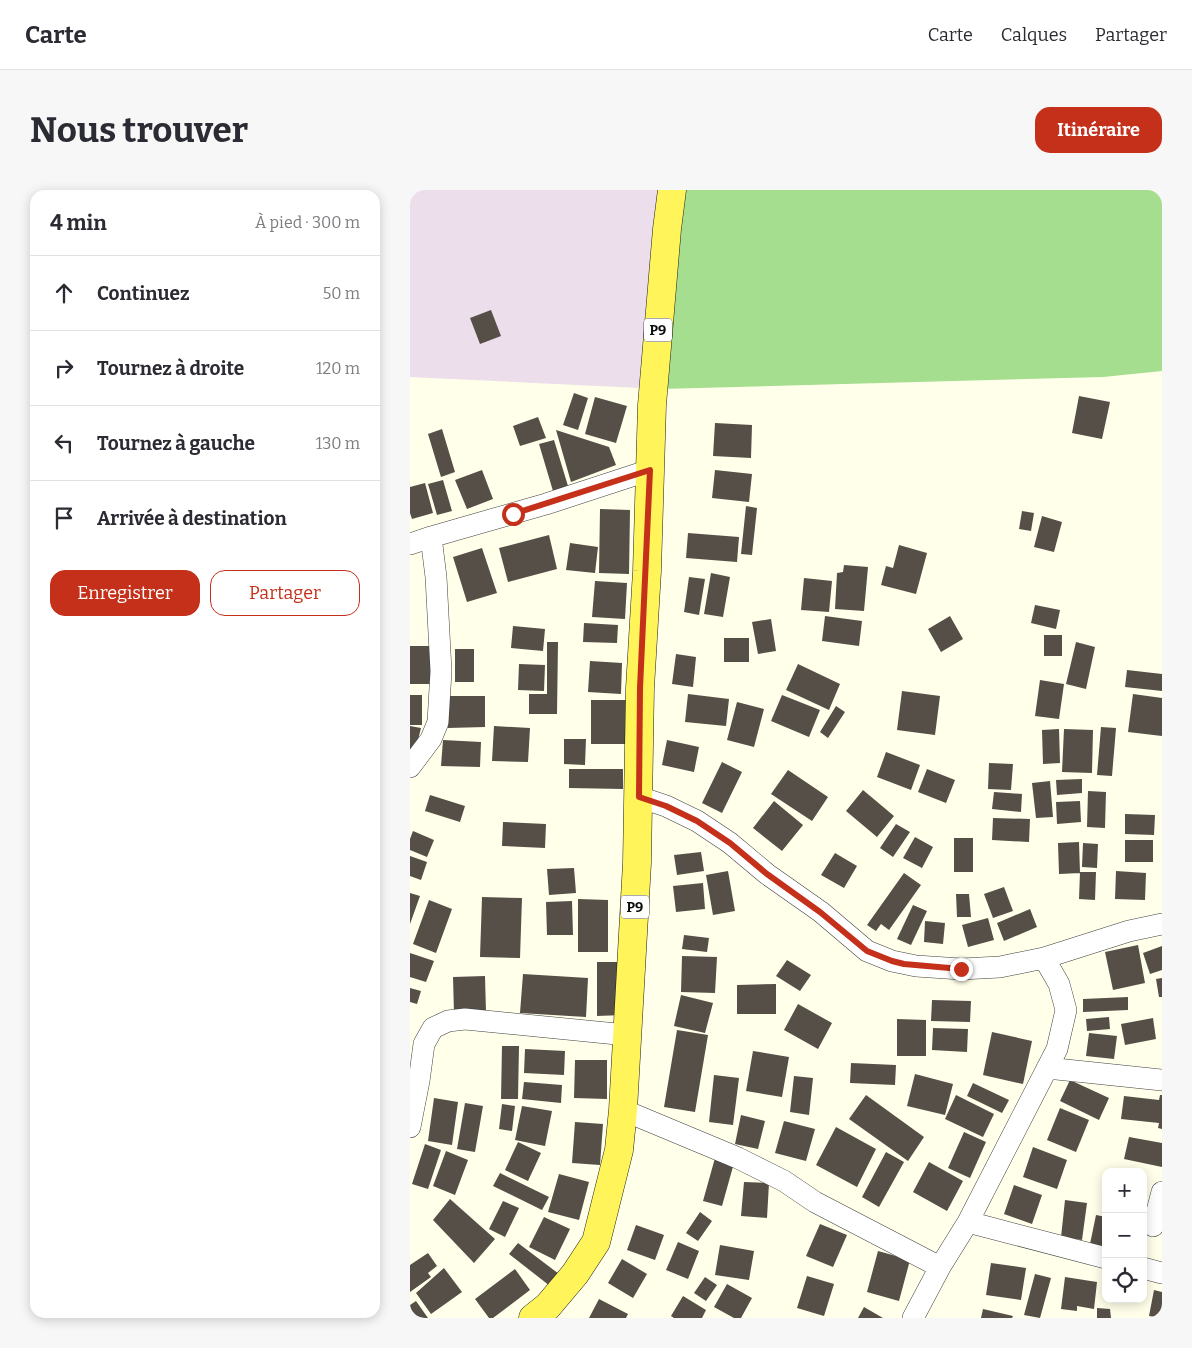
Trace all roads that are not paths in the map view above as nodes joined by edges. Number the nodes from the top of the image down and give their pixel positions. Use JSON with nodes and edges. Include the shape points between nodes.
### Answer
{"nodes":[{"id":1,"x":672,"y":190,"type":"edge"},
{"id":2,"x":650,"y":470,"type":"junction"},
{"id":3,"x":431,"y":537,"type":"junction"},
{"id":4,"x":410,"y":544,"type":"edge"},
{"id":5,"x":410,"y":767,"type":"edge"},
{"id":6,"x":639,"y":797,"type":"junction"},
{"id":7,"x":1162,"y":924,"type":"edge"},
{"id":8,"x":1044,"y":958,"type":"junction"},
{"id":9,"x":627,"y":1035,"type":"junction"},
{"id":10,"x":1047,"y":1068,"type":"junction"},
{"id":11,"x":1162,"y":1080,"type":"edge"},
{"id":12,"x":623,"y":1110,"type":"junction"},
{"id":13,"x":410,"y":1127,"type":"edge"},
{"id":14,"x":1162,"y":1192,"type":"edge"},
{"id":15,"x":968,"y":1222,"type":"junction"},
{"id":16,"x":1153,"y":1226,"type":"dead end"},
{"id":17,"x":1102,"y":1257,"type":"edge"},
{"id":18,"x":940,"y":1267,"type":"junction"},
{"id":19,"x":1147,"y":1269,"type":"edge"},
{"id":20,"x":1162,"y":1273,"type":"edge"},
{"id":21,"x":533,"y":1318,"type":"edge"},
{"id":22,"x":913,"y":1318,"type":"edge"}],
"edges":[{"from":1,"to":2,"type":"main road","number":"P9","via":[[660,299]]},
{"from":2,"to":3,"type":"street"},
{"from":2,"to":6,"type":"main road","number":"P9","via":[[640,688]]},
{"from":3,"to":4,"type":"street"},
{"from":3,"to":5,"type":"street","via":[[441,671],[438,722],[431,739]]},
{"from":6,"to":8,"type":"street","via":[[697,821],[730,843],[867,951],[892,961],[961,969],[1000,967]]},
{"from":6,"to":9,"type":"main road","number":"P9"},
{"from":7,"to":8,"type":"street"},
{"from":8,"to":10,"type":"street","via":[[1059,984],[1066,1010],[1057,1048]]},
{"from":9,"to":12,"type":"main road","number":"P9"},
{"from":9,"to":13,"type":"street","via":[[465,1019],[448,1021],[433,1028],[424,1044]]},
{"from":10,"to":11,"type":"street"},
{"from":10,"to":15,"type":"street"},
{"from":12,"to":18,"type":"street","via":[[738,1158]]},
{"from":12,"to":21,"type":"main road","number":"P9","via":[[619,1150],[596,1242],[575,1274],[548,1306]]},
{"from":14,"to":16,"type":"street"},
{"from":15,"to":17,"type":"street"},
{"from":15,"to":18,"type":"street"},
{"from":18,"to":22,"type":"street"},
{"from":19,"to":20,"type":"street"}]}
